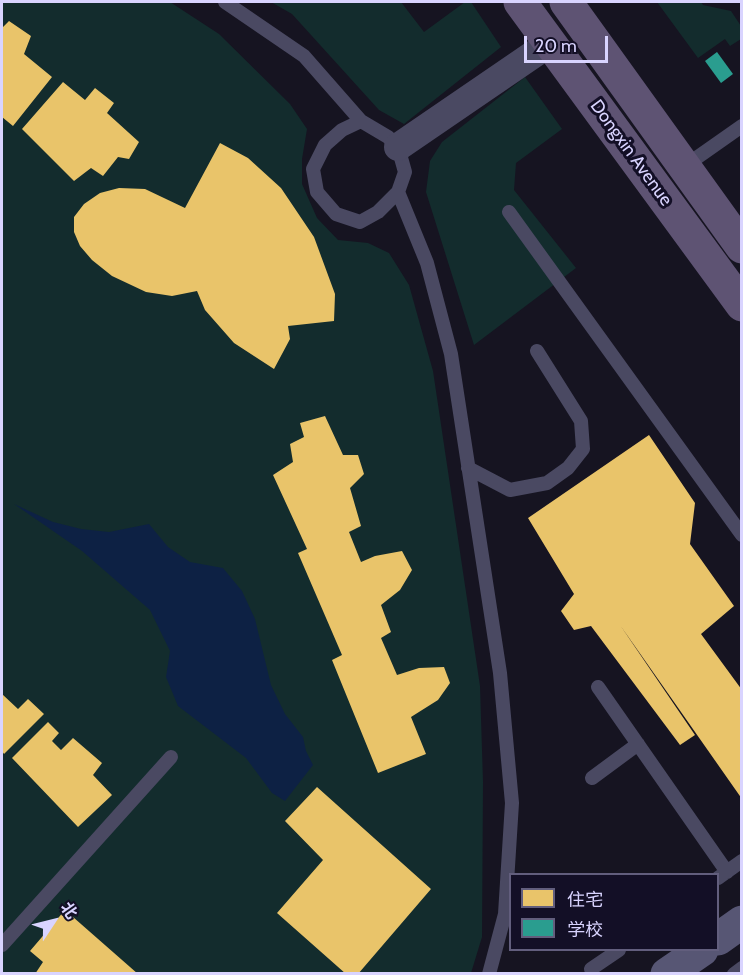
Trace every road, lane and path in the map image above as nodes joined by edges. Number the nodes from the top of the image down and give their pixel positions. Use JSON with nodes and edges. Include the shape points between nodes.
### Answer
{"nodes":[{"id":1,"x":225,"y":2,"type":"edge"},
{"id":2,"x":520,"y":2,"type":"edge"},
{"id":3,"x":566,"y":2,"type":"edge"},
{"id":4,"x":550,"y":43,"type":"junction"},
{"id":5,"x":361,"y":121,"type":"junction"},
{"id":6,"x":741,"y":126,"type":"edge"},
{"id":7,"x":398,"y":147,"type":"junction"},
{"id":8,"x":684,"y":167,"type":"junction"},
{"id":9,"x":398,"y":192,"type":"junction"},
{"id":10,"x":509,"y":212,"type":"dead end"},
{"id":11,"x":741,"y":247,"type":"edge"},
{"id":12,"x":741,"y":305,"type":"edge"},
{"id":13,"x":537,"y":351,"type":"dead end"},
{"id":14,"x":468,"y":468,"type":"junction"},
{"id":15,"x":741,"y":535,"type":"edge"},
{"id":16,"x":598,"y":687,"type":"dead end"},
{"id":17,"x":638,"y":744,"type":"junction"},
{"id":18,"x":171,"y":757,"type":"dead end"},
{"id":19,"x":592,"y":778,"type":"dead end"},
{"id":20,"x":741,"y":861,"type":"edge"},
{"id":21,"x":722,"y":875,"type":"edge"},
{"id":22,"x":741,"y":922,"type":"edge"},
{"id":23,"x":719,"y":938,"type":"edge"},
{"id":24,"x":2,"y":945,"type":"edge"},
{"id":25,"x":618,"y":951,"type":"edge"},
{"id":26,"x":701,"y":951,"type":"edge"},
{"id":27,"x":741,"y":968,"type":"edge"},
{"id":28,"x":591,"y":969,"type":"dead end"},
{"id":29,"x":489,"y":974,"type":"edge"},
{"id":30,"x":667,"y":974,"type":"edge"},
{"id":31,"x":734,"y":974,"type":"edge"}],
"edges":[{"from":1,"to":5,"type":"lane","via":[[304,56]]},
{"from":2,"to":4,"type":"main road","name":"Dongxin Avenue"},
{"from":3,"to":8,"type":"main road","name":"Dongxin Avenue"},
{"from":4,"to":7,"type":"street"},
{"from":4,"to":12,"type":"main road","name":"Dongxin Avenue"},
{"from":5,"to":7,"type":"lane"},
{"from":5,"to":9,"type":"lane","via":[[342,130],[325,145],[313,169],[317,192],[336,214],[360,222],[378,212]]},
{"from":6,"to":8,"type":"lane"},
{"from":7,"to":9,"type":"lane","via":[[405,172]]},
{"from":8,"to":11,"type":"main road","name":"Dongxin Avenue"},
{"from":9,"to":14,"type":"lane","via":[[428,262],[451,354]]},
{"from":10,"to":15,"type":"lane"},
{"from":13,"to":14,"type":"lane","via":[[581,421],[584,450],[547,483],[510,490]]},
{"from":14,"to":29,"type":"lane","via":[[500,673],[512,802],[506,914]]},
{"from":16,"to":17,"type":"lane"},
{"from":17,"to":19,"type":"lane"},
{"from":17,"to":21,"type":"lane"},
{"from":18,"to":24,"type":"lane"},
{"from":20,"to":21,"type":"lane"},
{"from":22,"to":23,"type":"street"},
{"from":25,"to":28,"type":"lane"},
{"from":26,"to":30,"type":"street"},
{"from":27,"to":31,"type":"lane"}]}
